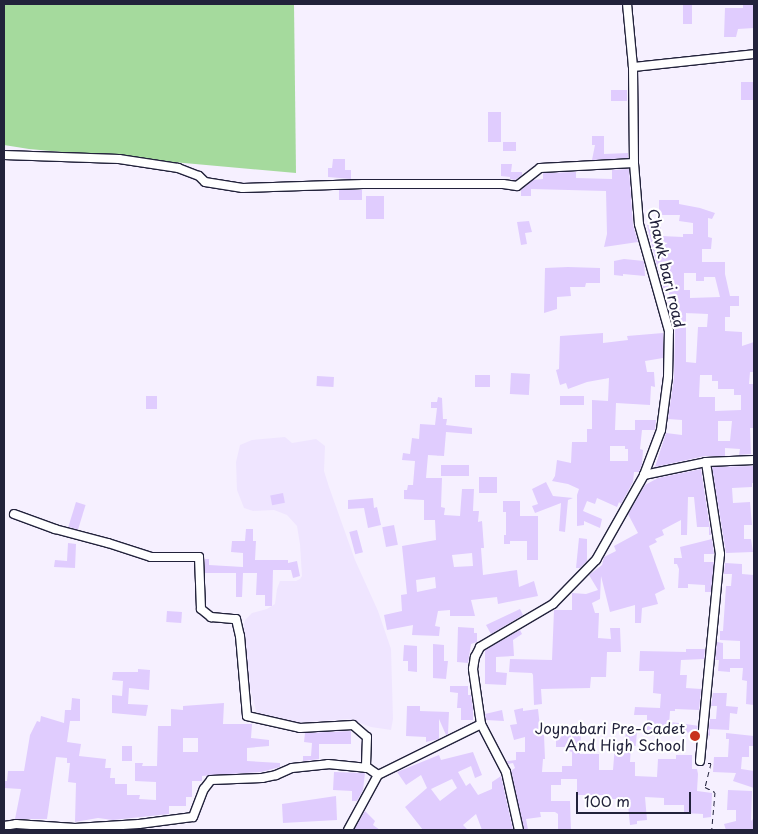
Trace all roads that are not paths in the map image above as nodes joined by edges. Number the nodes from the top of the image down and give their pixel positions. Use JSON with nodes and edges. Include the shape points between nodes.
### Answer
{"nodes":[{"id":1,"x":627,"y":4,"type":"edge"},
{"id":2,"x":754,"y":54,"type":"edge"},
{"id":3,"x":633,"y":67,"type":"junction"},
{"id":4,"x":4,"y":155,"type":"edge"},
{"id":5,"x":634,"y":164,"type":"junction"},
{"id":6,"x":754,"y":460,"type":"edge"},
{"id":7,"x":706,"y":462,"type":"junction"},
{"id":8,"x":644,"y":475,"type":"junction"},
{"id":9,"x":14,"y":514,"type":"dead end"},
{"id":10,"x":480,"y":724,"type":"junction"},
{"id":11,"x":700,"y":761,"type":"road end"},
{"id":12,"x":366,"y":768,"type":"junction"},
{"id":13,"x":378,"y":775,"type":"junction"},
{"id":14,"x":4,"y":826,"type":"edge"},
{"id":15,"x":348,"y":830,"type":"edge"},
{"id":16,"x":519,"y":830,"type":"edge"}],
"edges":[{"from":1,"to":3,"type":"street","name":"Chawk bari road"},
{"from":2,"to":3,"type":"street"},
{"from":3,"to":5,"type":"street","name":"Chawk bari road"},
{"from":4,"to":5,"type":"street","via":[[119,159],[178,168],[199,176],[205,182],[243,188],[364,184],[517,186],[540,168]]},
{"from":5,"to":8,"type":"street","name":"Chawk bari road","via":[[640,224],[669,331],[668,377],[661,430]]},
{"from":6,"to":7,"type":"street"},
{"from":7,"to":8,"type":"street"},
{"from":7,"to":11,"type":"street","via":[[720,554]]},
{"from":8,"to":10,"type":"street","name":"Chawk bari road","via":[[596,560],[553,604],[480,647],[473,669]]},
{"from":9,"to":12,"type":"street","via":[[151,557],[199,557],[201,609],[211,617],[236,619],[247,716],[300,728],[353,725],[367,737]]},
{"from":10,"to":13,"type":"street"},
{"from":10,"to":16,"type":"street","via":[[506,772]]},
{"from":12,"to":13,"type":"street"},
{"from":12,"to":14,"type":"street","via":[[328,764],[292,768],[262,778],[211,780],[193,817],[75,828]]},
{"from":13,"to":15,"type":"street"}]}
